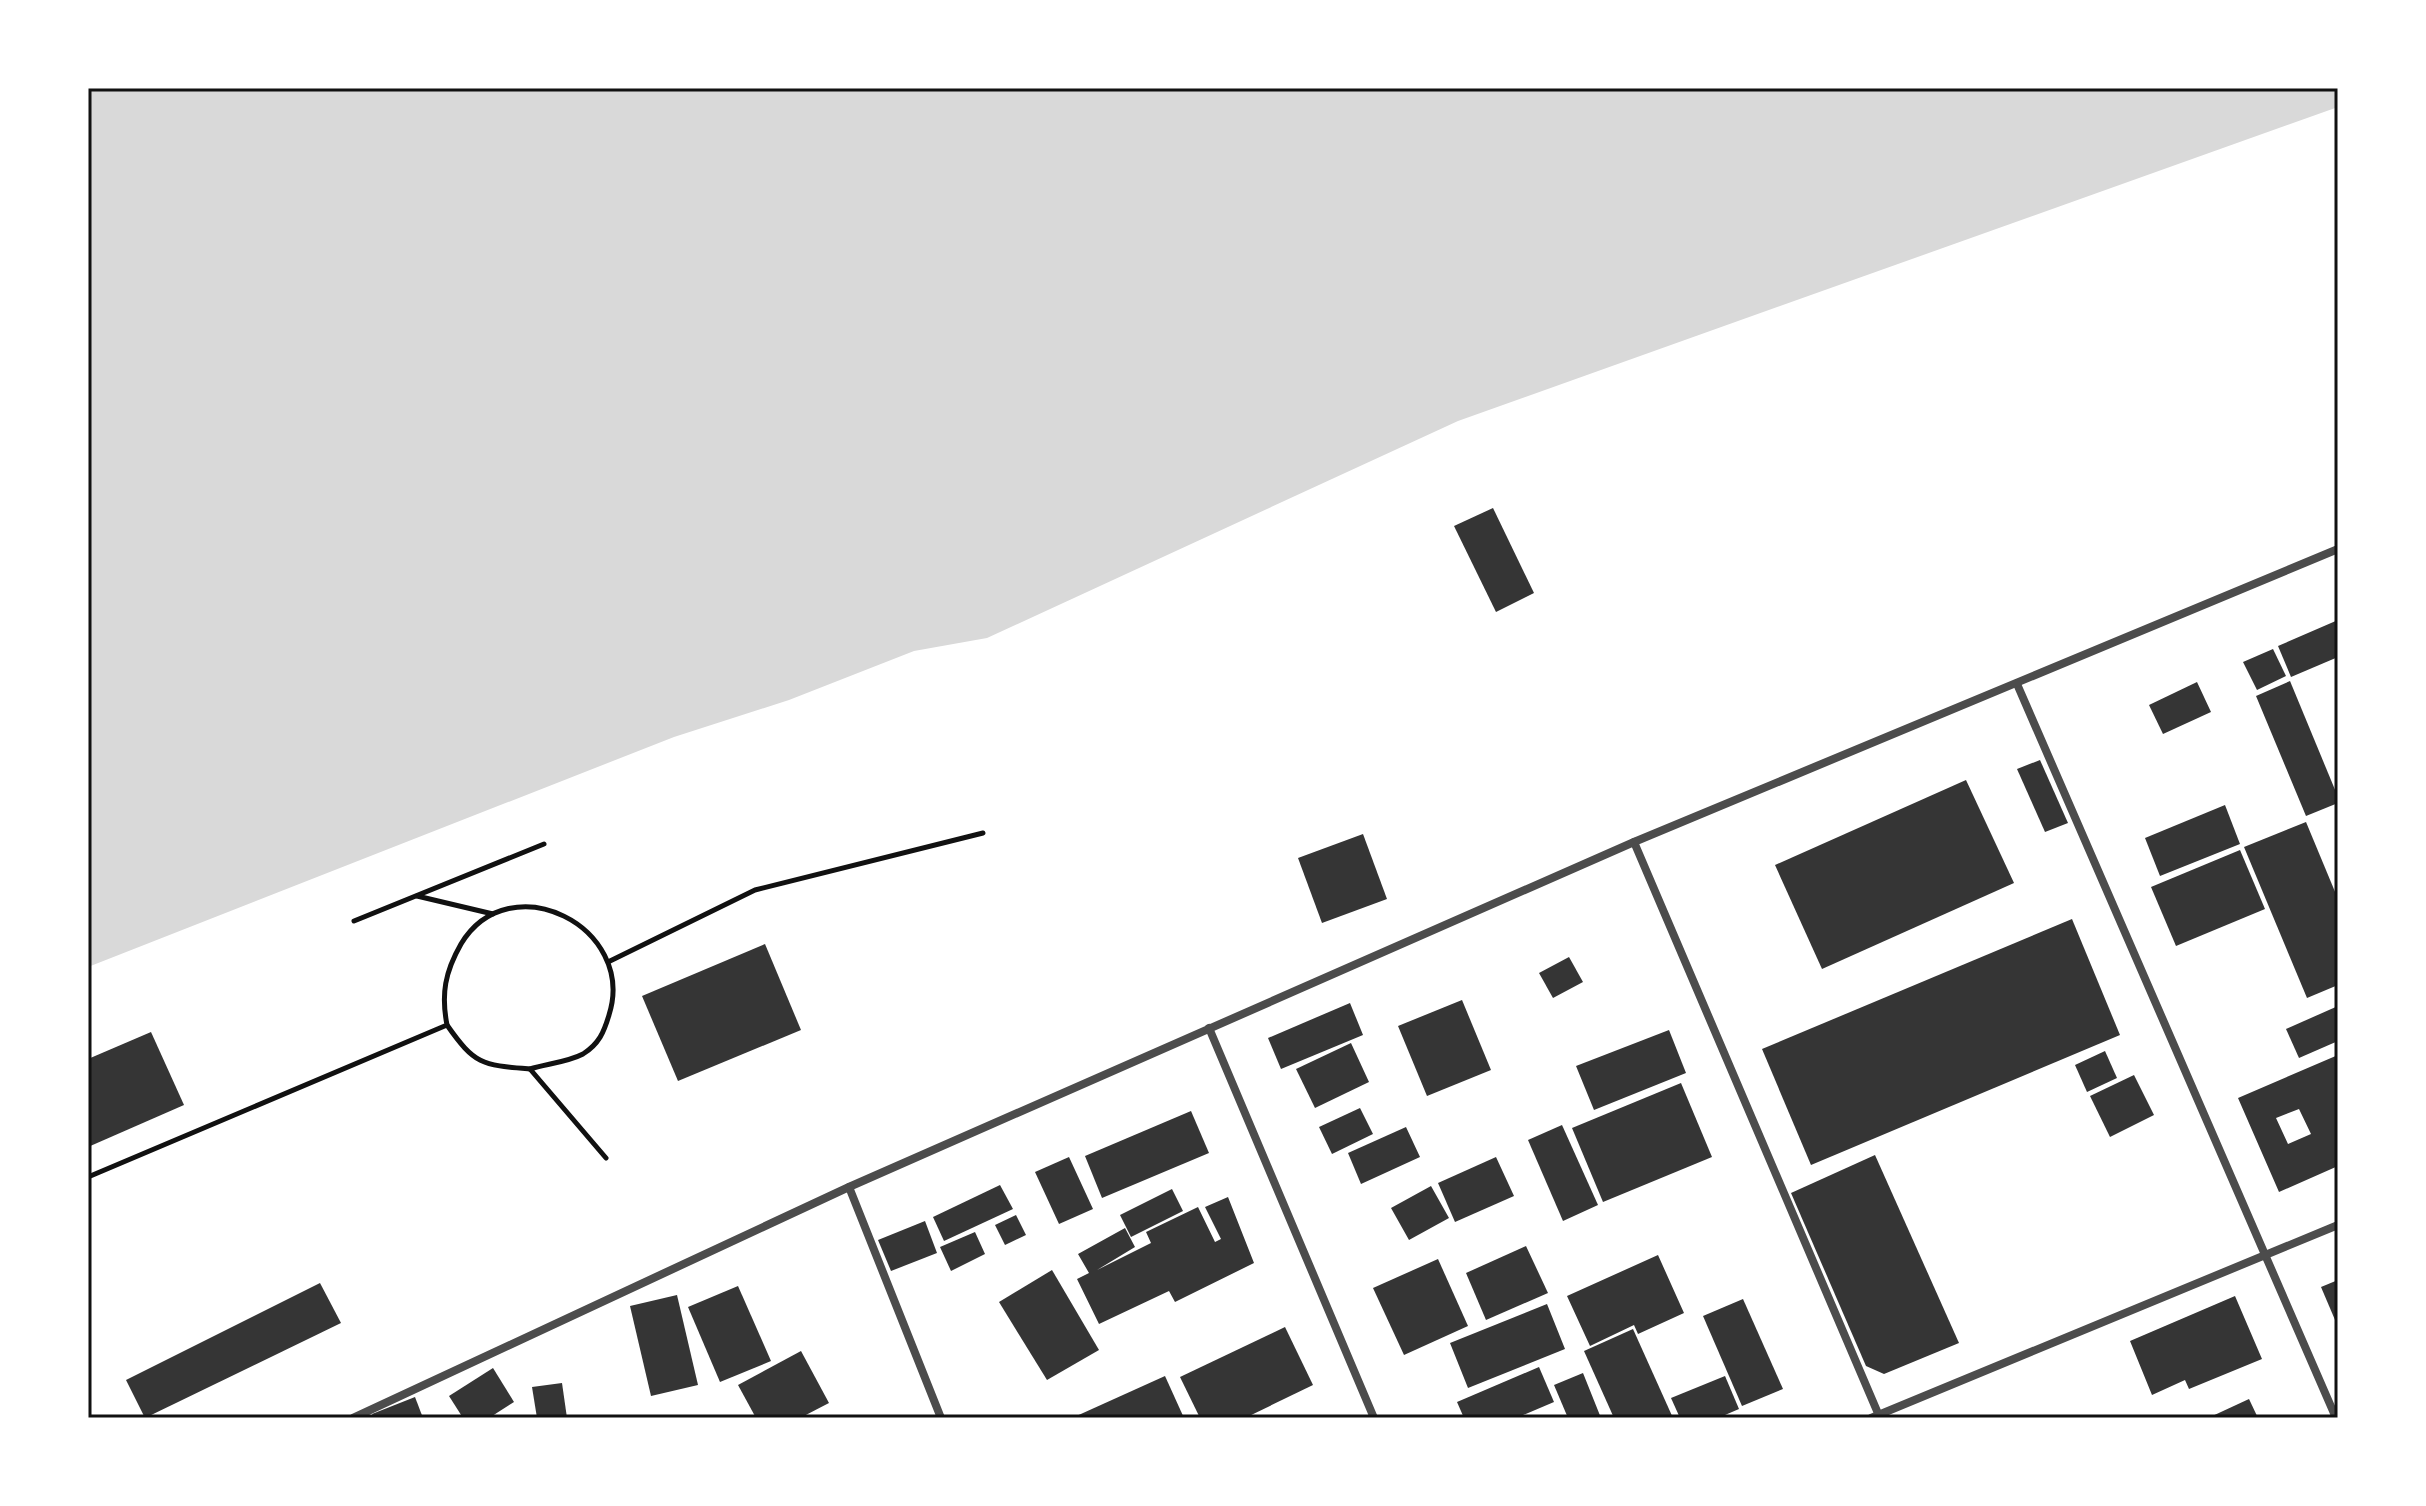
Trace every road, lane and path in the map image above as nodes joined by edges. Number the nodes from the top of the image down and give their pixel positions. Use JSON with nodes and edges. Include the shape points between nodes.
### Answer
{"nodes":[{"id":1,"x":2338,"y":549,"type":"edge"},
{"id":2,"x":2017,"y":684,"type":"junction"},
{"id":3,"x":983,"y":833,"type":"dead end"},
{"id":4,"x":1634,"y":842,"type":"junction"},
{"id":5,"x":544,"y":844,"type":"dead end"},
{"id":6,"x":415,"y":895,"type":"junction"},
{"id":7,"x":494,"y":914,"type":"junction"},
{"id":8,"x":354,"y":921,"type":"dead end"},
{"id":9,"x":610,"y":961,"type":"junction"},
{"id":10,"x":447,"y":1025,"type":"junction"},
{"id":11,"x":1209,"y":1028,"type":"junction"},
{"id":12,"x":530,"y":1069,"type":"junction"},
{"id":13,"x":606,"y":1158,"type":"dead end"},
{"id":14,"x":88,"y":1177,"type":"edge"},
{"id":15,"x":849,"y":1187,"type":"junction"},
{"id":16,"x":2338,"y":1225,"type":"edge"},
{"id":17,"x":2266,"y":1255,"type":"junction"},
{"id":18,"x":1877,"y":1417,"type":"edge"},
{"id":19,"x":353,"y":1418,"type":"edge"},
{"id":20,"x":941,"y":1418,"type":"edge"},
{"id":21,"x":1374,"y":1418,"type":"edge"},
{"id":22,"x":2336,"y":1418,"type":"edge"}],
"edges":[{"from":1,"to":2,"type":"street"},
{"from":2,"to":4,"type":"street"},
{"from":2,"to":17,"type":"street"},
{"from":3,"to":9,"type":"path","via":[[755,890]]},
{"from":4,"to":11,"type":"street"},
{"from":4,"to":18,"type":"street"},
{"from":5,"to":6,"type":"path"},
{"from":6,"to":7,"type":"path"},
{"from":6,"to":8,"type":"path"},
{"from":7,"to":9,"type":"path","via":[[525,905],[554,911],[585,928]]},
{"from":7,"to":10,"type":"path","via":[[469,932],[449,964],[442,997]]},
{"from":9,"to":12,"type":"path","via":[[613,1005],[603,1037],[581,1055]]},
{"from":10,"to":12,"type":"path","via":[[467,1054],[491,1066]]},
{"from":10,"to":14,"type":"path"},
{"from":11,"to":15,"type":"street"},
{"from":11,"to":21,"type":"street"},
{"from":12,"to":13,"type":"path"},
{"from":15,"to":19,"type":"street"},
{"from":15,"to":20,"type":"street"},
{"from":16,"to":17,"type":"street"},
{"from":17,"to":18,"type":"street"},
{"from":17,"to":22,"type":"street"}]}
